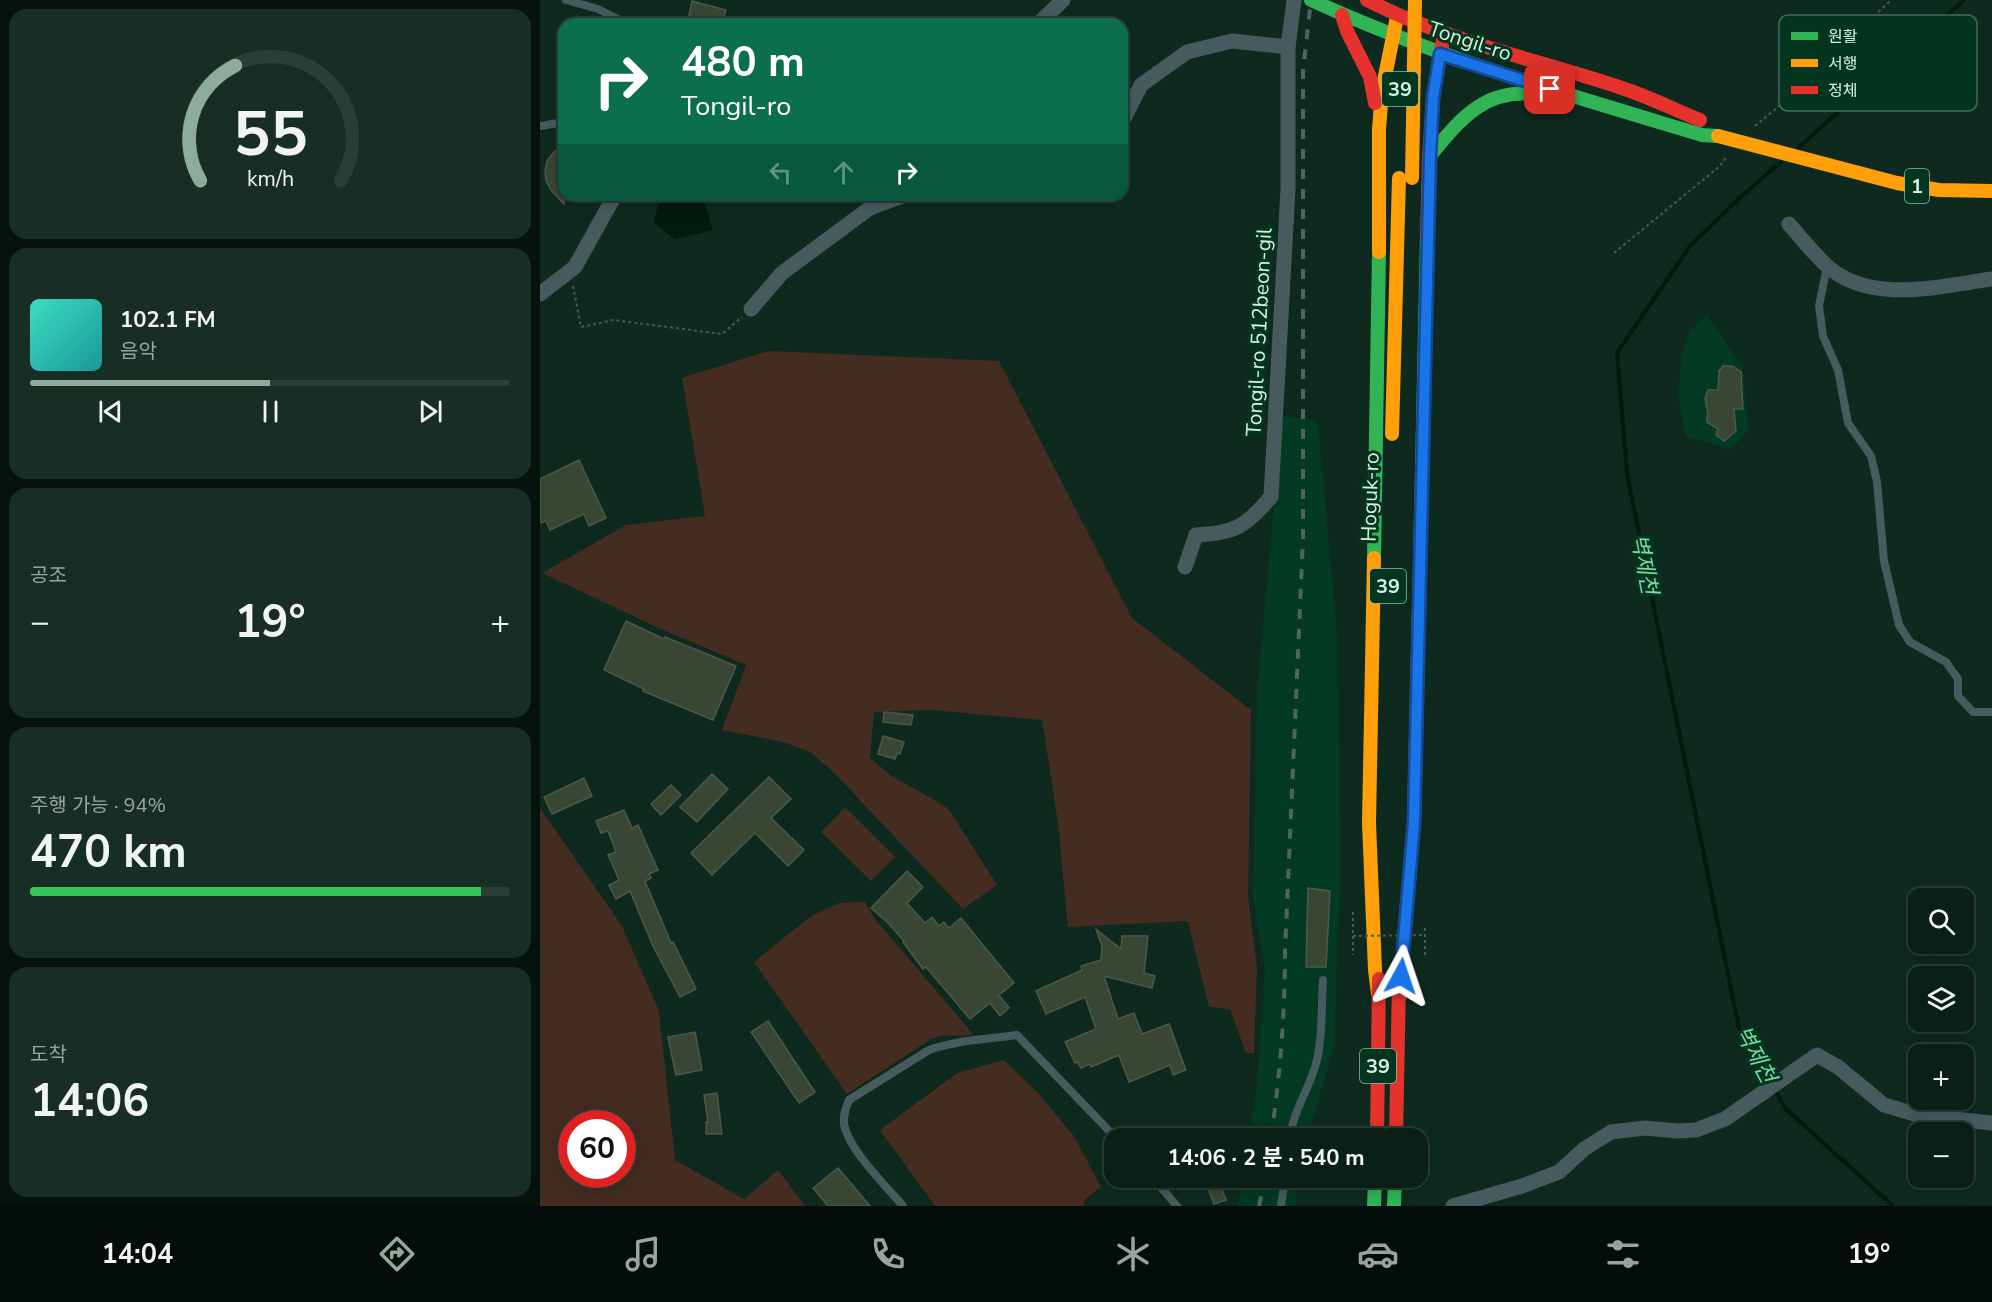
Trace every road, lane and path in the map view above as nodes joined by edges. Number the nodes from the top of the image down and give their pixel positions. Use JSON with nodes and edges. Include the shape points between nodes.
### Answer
{"nodes":[{"id":1,"x":566,"y":0,"type":"edge"},
{"id":2,"x":1063,"y":0,"type":"edge"},
{"id":3,"x":1294,"y":0,"type":"edge"},
{"id":4,"x":1311,"y":0,"type":"edge"},
{"id":5,"x":1367,"y":0,"type":"edge"},
{"id":6,"x":1401,"y":0,"type":"edge"},
{"id":7,"x":1415,"y":0,"type":"edge"},
{"id":8,"x":1342,"y":15,"type":"junction"},
{"id":9,"x":1397,"y":17,"type":"junction"},
{"id":10,"x":616,"y":18,"type":"edge"},
{"id":11,"x":1044,"y":18,"type":"edge"},
{"id":12,"x":1444,"y":34,"type":"junction"},
{"id":13,"x":1392,"y":36,"type":"junction"},
{"id":14,"x":1288,"y":47,"type":"junction"},
{"id":15,"x":1440,"y":54,"type":"junction"},
{"id":16,"x":1400,"y":85,"type":"junction"},
{"id":17,"x":1128,"y":110,"type":"edge"},
{"id":18,"x":1631,"y":113,"type":"junction"},
{"id":19,"x":558,"y":123,"type":"edge"},
{"id":20,"x":540,"y":126,"type":"edge"},
{"id":21,"x":1379,"y":129,"type":"junction"},
{"id":22,"x":1724,"y":137,"type":"junction"},
{"id":23,"x":1430,"y":157,"type":"junction"},
{"id":24,"x":1406,"y":178,"type":"junction"},
{"id":25,"x":1992,"y":191,"type":"edge"},
{"id":26,"x":612,"y":201,"type":"edge"},
{"id":27,"x":889,"y":201,"type":"edge"},
{"id":28,"x":1789,"y":224,"type":"dead end"},
{"id":29,"x":1827,"y":266,"type":"junction"},
{"id":30,"x":575,"y":267,"type":"junction"},
{"id":31,"x":1992,"y":279,"type":"edge"},
{"id":32,"x":540,"y":294,"type":"edge"},
{"id":33,"x":1410,"y":297,"type":"dead end"},
{"id":34,"x":751,"y":309,"type":"joint"},
{"id":35,"x":1392,"y":450,"type":"dead end"},
{"id":36,"x":1185,"y":567,"type":"dead end"},
{"id":37,"x":1992,"y":712,"type":"edge"},
{"id":38,"x":1384,"y":734,"type":"dead end"},
{"id":39,"x":1400,"y":808,"type":"dead end"},
{"id":40,"x":1353,"y":912,"type":"dead end"},
{"id":41,"x":1425,"y":919,"type":"dead end"},
{"id":42,"x":1425,"y":935,"type":"junction"},
{"id":43,"x":1353,"y":936,"type":"junction"},
{"id":44,"x":1353,"y":955,"type":"dead end"},
{"id":45,"x":1425,"y":955,"type":"dead end"},
{"id":46,"x":1323,"y":980,"type":"dead end"},
{"id":47,"x":1378,"y":994,"type":"junction"},
{"id":48,"x":1399,"y":998,"type":"junction"},
{"id":49,"x":1992,"y":1123,"type":"edge"},
{"id":50,"x":1106,"y":1128,"type":"edge"},
{"id":51,"x":1292,"y":1128,"type":"edge"},
{"id":52,"x":1377,"y":1128,"type":"edge"},
{"id":53,"x":1396,"y":1128,"type":"edge"},
{"id":54,"x":1162,"y":1188,"type":"edge"},
{"id":55,"x":1284,"y":1188,"type":"edge"},
{"id":56,"x":1375,"y":1188,"type":"edge"},
{"id":57,"x":1395,"y":1188,"type":"edge"},
{"id":58,"x":903,"y":1206,"type":"edge"},
{"id":59,"x":1177,"y":1206,"type":"edge"},
{"id":60,"x":1281,"y":1206,"type":"edge"},
{"id":61,"x":1374,"y":1206,"type":"edge"},
{"id":62,"x":1394,"y":1206,"type":"edge"},
{"id":63,"x":1454,"y":1206,"type":"edge"}],
"edges":[{"from":1,"to":10,"type":"lane"},
{"from":2,"to":11,"type":"street"},
{"from":3,"to":14,"type":"street","name":"Tongil-ro 512beon-gil"},
{"from":4,"to":8,"type":"main road","name":"Tongil-ro","number":"1"},
{"from":5,"to":9,"type":"main road","name":"Tongil-ro","number":"1"},
{"from":6,"to":16,"type":"main road","name":"Hoguk-ro","number":"39"},
{"from":7,"to":24,"type":"main road","name":"Hoguk-ro","number":"39","bridge":true},
{"from":8,"to":13,"type":"main road","name":"Tongil-ro","number":"1"},
{"from":8,"to":21,"type":"main road","via":[[1370,77]]},
{"from":9,"to":12,"type":"main road","name":"Tongil-ro","number":"1"},
{"from":9,"to":13,"type":"main road"},
{"from":12,"to":15,"type":"main road"},
{"from":12,"to":22,"type":"main road","name":"Tongil-ro","number":"1","via":[[1614,85],[1706,123]]},
{"from":13,"to":15,"type":"main road","name":"Tongil-ro","number":"1"},
{"from":13,"to":21,"type":"main road"},
{"from":14,"to":17,"type":"street","via":[[1232,41],[1187,52],[1141,85]]},
{"from":14,"to":36,"type":"street","name":"Tongil-ro 512beon-gil","via":[[1288,189],[1271,497],[1248,522],[1221,534],[1196,535]]},
{"from":15,"to":18,"type":"main road","name":"Tongil-ro","number":"1"},
{"from":15,"to":23,"type":"main road"},
{"from":16,"to":21,"type":"main road"},
{"from":16,"to":23,"type":"main road","via":[[1425,97]]},
{"from":16,"to":24,"type":"main road","name":"Hoguk-ro","number":"39"},
{"from":18,"to":22,"type":"main road","name":"Tongil-ro","number":"1","via":[[1702,135]]},
{"from":18,"to":23,"type":"main road","via":[[1596,112],[1526,91],[1508,93],[1479,106],[1454,127]]},
{"from":19,"to":20,"type":"lane"},
{"from":21,"to":47,"type":"main road","via":[[1369,823]]},
{"from":22,"to":25,"type":"main road","name":"Tongil-ro","number":"1","via":[[1897,183],[1939,190]]},
{"from":23,"to":48,"type":"main road","via":[[1414,822]]},
{"from":24,"to":33,"type":"main road","name":"Hoguk-ro","number":"39"},
{"from":24,"to":35,"type":"main road","name":"Hoguk-ro","number":"39"},
{"from":26,"to":30,"type":"street"},
{"from":27,"to":34,"type":"street","via":[[870,208],[782,273]]},
{"from":28,"to":29,"type":"street"},
{"from":29,"to":31,"type":"street","via":[[1856,284],[1902,290]]},
{"from":29,"to":37,"type":"lane","via":[[1820,306],[1823,336],[1838,370],[1848,423],[1871,456],[1878,482],[1884,561],[1899,625],[1910,642],[1946,662],[1958,680],[1958,696],[1973,712]]},
{"from":30,"to":32,"type":"street"},
{"from":30,"to":34,"type":"path","via":[[573,291],[581,327],[614,320],[722,334]]},
{"from":38,"to":47,"type":"main road","number":"39"},
{"from":39,"to":48,"type":"main road","number":"39"},
{"from":40,"to":43,"type":"path"},
{"from":41,"to":42,"type":"path"},
{"from":42,"to":43,"type":"path","bridge":true},
{"from":42,"to":45,"type":"path"},
{"from":43,"to":44,"type":"path"},
{"from":46,"to":51,"type":"lane","via":[[1318,1054]]},
{"from":47,"to":52,"type":"main road","number":"39"},
{"from":48,"to":53,"type":"main road","number":"39"},
{"from":49,"to":63,"type":"street","via":[[1918,1115],[1884,1105],[1817,1055],[1725,1119],[1696,1130],[1645,1128],[1611,1132],[1584,1149],[1559,1173]]},
{"from":50,"to":58,"type":"lane","via":[[1017,1035],[952,1043],[929,1050],[849,1100],[844,1113],[844,1124],[859,1153]]},
{"from":54,"to":59,"type":"lane"},
{"from":55,"to":60,"type":"lane"},
{"from":56,"to":61,"type":"main road"},
{"from":57,"to":62,"type":"main road"}]}
